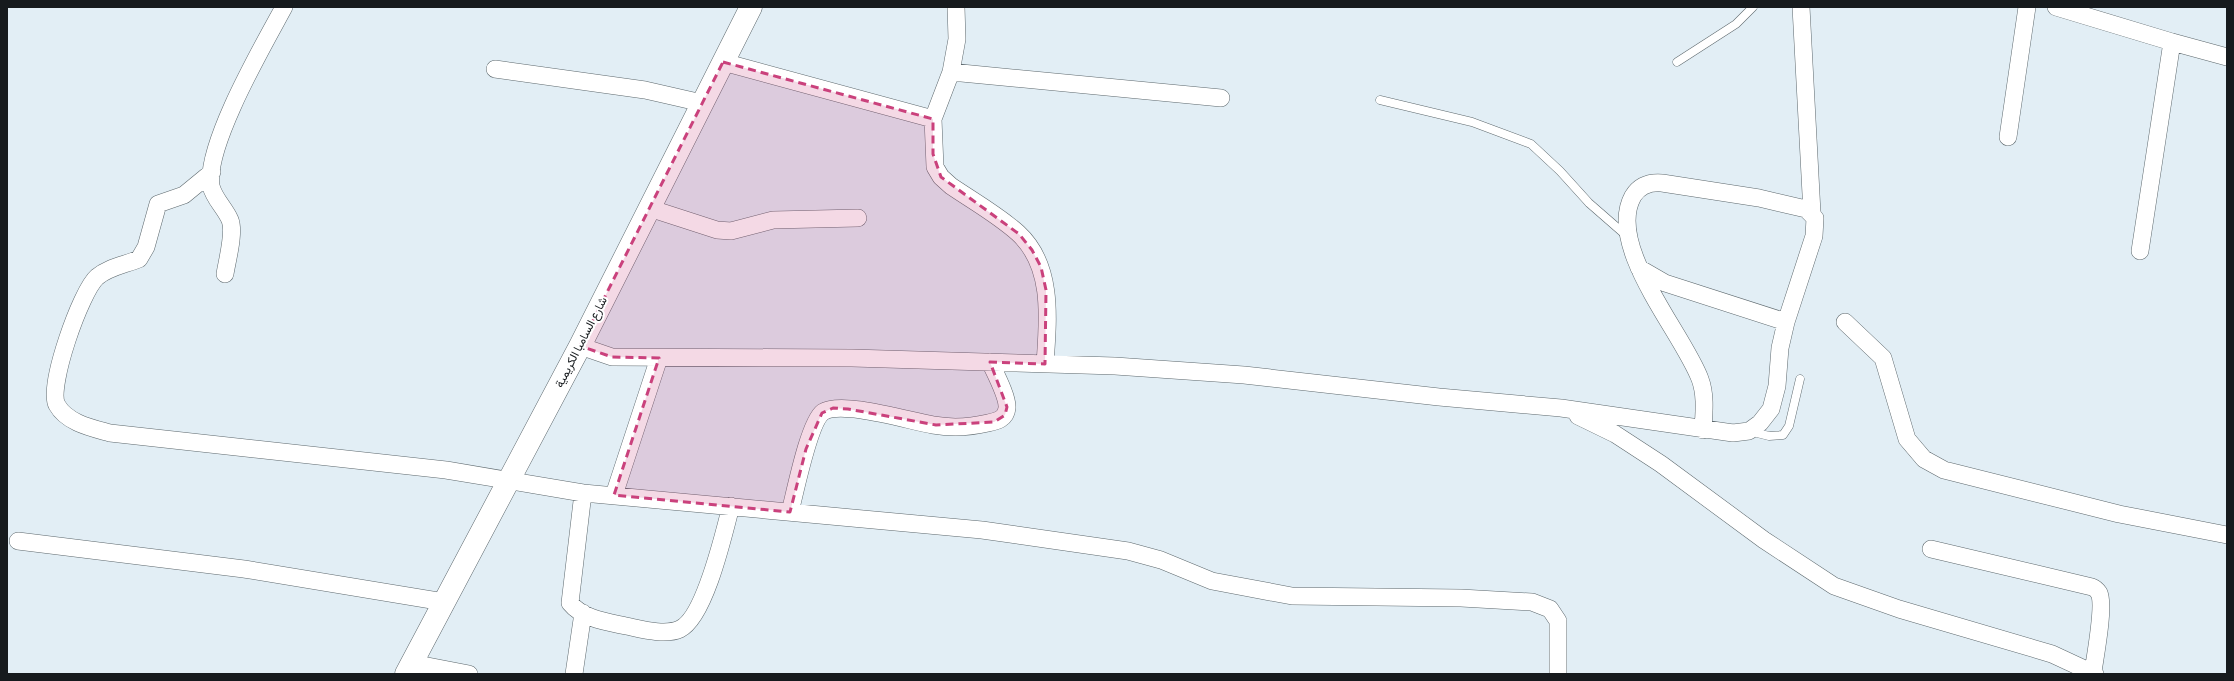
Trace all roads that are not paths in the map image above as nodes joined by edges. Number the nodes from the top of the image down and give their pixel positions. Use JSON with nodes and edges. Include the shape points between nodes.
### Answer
{"nodes":[{"id":1,"x":284,"y":7,"type":"edge"},
{"id":2,"x":751,"y":7,"type":"edge"},
{"id":3,"x":956,"y":7,"type":"edge"},
{"id":4,"x":1753,"y":7,"type":"edge"},
{"id":5,"x":1800,"y":7,"type":"edge"},
{"id":6,"x":2027,"y":7,"type":"edge"},
{"id":7,"x":2056,"y":7,"type":"edge"},
{"id":8,"x":2172,"y":42,"type":"junction"},
{"id":9,"x":2227,"y":57,"type":"edge"},
{"id":10,"x":723,"y":62,"type":"junction"},
{"id":11,"x":1677,"y":62,"type":"dead end"},
{"id":12,"x":495,"y":69,"type":"dead end"},
{"id":13,"x":951,"y":72,"type":"junction"},
{"id":14,"x":1221,"y":98,"type":"dead end"},
{"id":15,"x":1380,"y":100,"type":"dead end"},
{"id":16,"x":702,"y":103,"type":"junction"},
{"id":17,"x":934,"y":120,"type":"junction"},
{"id":18,"x":2008,"y":137,"type":"dead end"},
{"id":19,"x":212,"y":172,"type":"junction"},
{"id":20,"x":649,"y":208,"type":"junction"},
{"id":21,"x":1812,"y":213,"type":"junction"},
{"id":22,"x":858,"y":218,"type":"dead end"},
{"id":23,"x":1630,"y":238,"type":"junction"},
{"id":24,"x":2140,"y":251,"type":"dead end"},
{"id":25,"x":1639,"y":268,"type":"junction"},
{"id":26,"x":225,"y":274,"type":"dead end"},
{"id":27,"x":1786,"y":322,"type":"junction"},
{"id":28,"x":1845,"y":322,"type":"dead end"},
{"id":29,"x":580,"y":346,"type":"junction"},
{"id":30,"x":659,"y":358,"type":"junction"},
{"id":31,"x":990,"y":362,"type":"junction"},
{"id":32,"x":1045,"y":364,"type":"junction"},
{"id":33,"x":1800,"y":379,"type":"dead end"},
{"id":34,"x":1561,"y":408,"type":"junction"},
{"id":35,"x":1703,"y":430,"type":"junction"},
{"id":36,"x":1749,"y":431,"type":"junction"},
{"id":37,"x":509,"y":480,"type":"junction"},
{"id":38,"x":583,"y":493,"type":"junction"},
{"id":39,"x":614,"y":495,"type":"junction"},
{"id":40,"x":731,"y":506,"type":"junction"},
{"id":41,"x":790,"y":512,"type":"junction"},
{"id":42,"x":2227,"y":536,"type":"edge"},
{"id":43,"x":18,"y":541,"type":"dead end"},
{"id":44,"x":1931,"y":549,"type":"dead end"},
{"id":45,"x":444,"y":602,"type":"junction"},
{"id":46,"x":582,"y":614,"type":"junction"},
{"id":47,"x":409,"y":668,"type":"edge"},
{"id":48,"x":2094,"y":673,"type":"edge"},
{"id":49,"x":469,"y":674,"type":"edge"},
{"id":50,"x":574,"y":674,"type":"edge"},
{"id":51,"x":1558,"y":674,"type":"edge"}],
"edges":[{"from":1,"to":19,"type":"street","via":[[233,106],[218,146]]},
{"from":2,"to":10,"type":"main road","name":"شارع السامبا الكريمية"},
{"from":3,"to":13,"type":"street","via":[[957,40]]},
{"from":4,"to":11,"type":"lane","via":[[1736,24]]},
{"from":5,"to":21,"type":"street"},
{"from":6,"to":18,"type":"street"},
{"from":7,"to":8,"type":"street"},
{"from":8,"to":9,"type":"street"},
{"from":8,"to":24,"type":"street"},
{"from":10,"to":16,"type":"main road","name":"شارع السامبا الكريمية"},
{"from":10,"to":17,"type":"street"},
{"from":12,"to":16,"type":"street","via":[[644,90]]},
{"from":13,"to":14,"type":"street"},
{"from":13,"to":17,"type":"street"},
{"from":15,"to":23,"type":"lane","via":[[1472,122],[1531,144],[1560,170],[1589,203]]},
{"from":16,"to":20,"type":"main road","name":"شارع السامبا الكريمية"},
{"from":17,"to":32,"type":"street","via":[[933,154],[935,167],[941,177],[1018,234],[1032,250],[1041,267],[1046,290]]},
{"from":19,"to":26,"type":"street","via":[[211,185],[229,217],[231,226]]},
{"from":19,"to":37,"type":"street","via":[[184,194],[158,204],[146,247],[138,259],[110,269],[96,278],[85,294],[72,325],[54,393],[57,405],[65,414],[81,425],[110,433],[446,470]]},
{"from":20,"to":22,"type":"street","via":[[716,230],[731,231],[773,220]]},
{"from":20,"to":29,"type":"main road","name":"شارع السامبا الكريمية"},
{"from":21,"to":23,"type":"street","via":[[1806,209],[1759,198],[1652,182],[1636,192],[1630,201],[1627,212]]},
{"from":21,"to":27,"type":"street","via":[[1816,224],[1814,236]]},
{"from":23,"to":25,"type":"street"},
{"from":25,"to":27,"type":"street","via":[[1665,283]]},
{"from":25,"to":35,"type":"street","via":[[1700,379],[1705,402]]},
{"from":27,"to":36,"type":"street","via":[[1780,348],[1777,386],[1771,409],[1760,423]]},
{"from":28,"to":42,"type":"street","via":[[1883,358],[1907,439],[1924,459],[1944,470],[2103,510]]},
{"from":29,"to":30,"type":"street","via":[[612,357]]},
{"from":29,"to":37,"type":"main road","name":"شارع السامبا الكريمية"},
{"from":30,"to":31,"type":"street","via":[[852,358]]},
{"from":30,"to":39,"type":"street"},
{"from":31,"to":32,"type":"street"},
{"from":31,"to":41,"type":"street","via":[[1007,407],[1000,421],[978,425],[936,425],[848,409],[833,408],[822,413],[814,425],[806,449]]},
{"from":32,"to":34,"type":"street","via":[[1244,375]]},
{"from":33,"to":36,"type":"lane","via":[[1789,426],[1783,435],[1769,436]]},
{"from":34,"to":35,"type":"street"},
{"from":34,"to":48,"type":"street","via":[[1615,434],[1661,464],[1764,540],[1834,586],[1899,609],[2052,654]]},
{"from":35,"to":36,"type":"street","via":[[1733,434]]},
{"from":37,"to":38,"type":"street"},
{"from":37,"to":45,"type":"main road","name":"شارع السامبا الكريمية"},
{"from":38,"to":39,"type":"street"},
{"from":38,"to":46,"type":"street","via":[[570,599],[574,608]]},
{"from":39,"to":40,"type":"street"},
{"from":40,"to":41,"type":"street"},
{"from":40,"to":46,"type":"street","via":[[713,572],[695,616],[688,624],[680,629],[667,631],[642,629],[605,622]]},
{"from":41,"to":51,"type":"street","via":[[982,530],[1128,551],[1161,560],[1212,581],[1292,596],[1461,598],[1532,602],[1550,608],[1558,621]]},
{"from":43,"to":45,"type":"street","via":[[244,569]]},
{"from":44,"to":48,"type":"street","via":[[2092,586],[2098,591],[2100,598]]},
{"from":45,"to":47,"type":"main road","name":"شارع السامبا الكريمية"},
{"from":46,"to":50,"type":"street"},
{"from":47,"to":49,"type":"street"}]}
